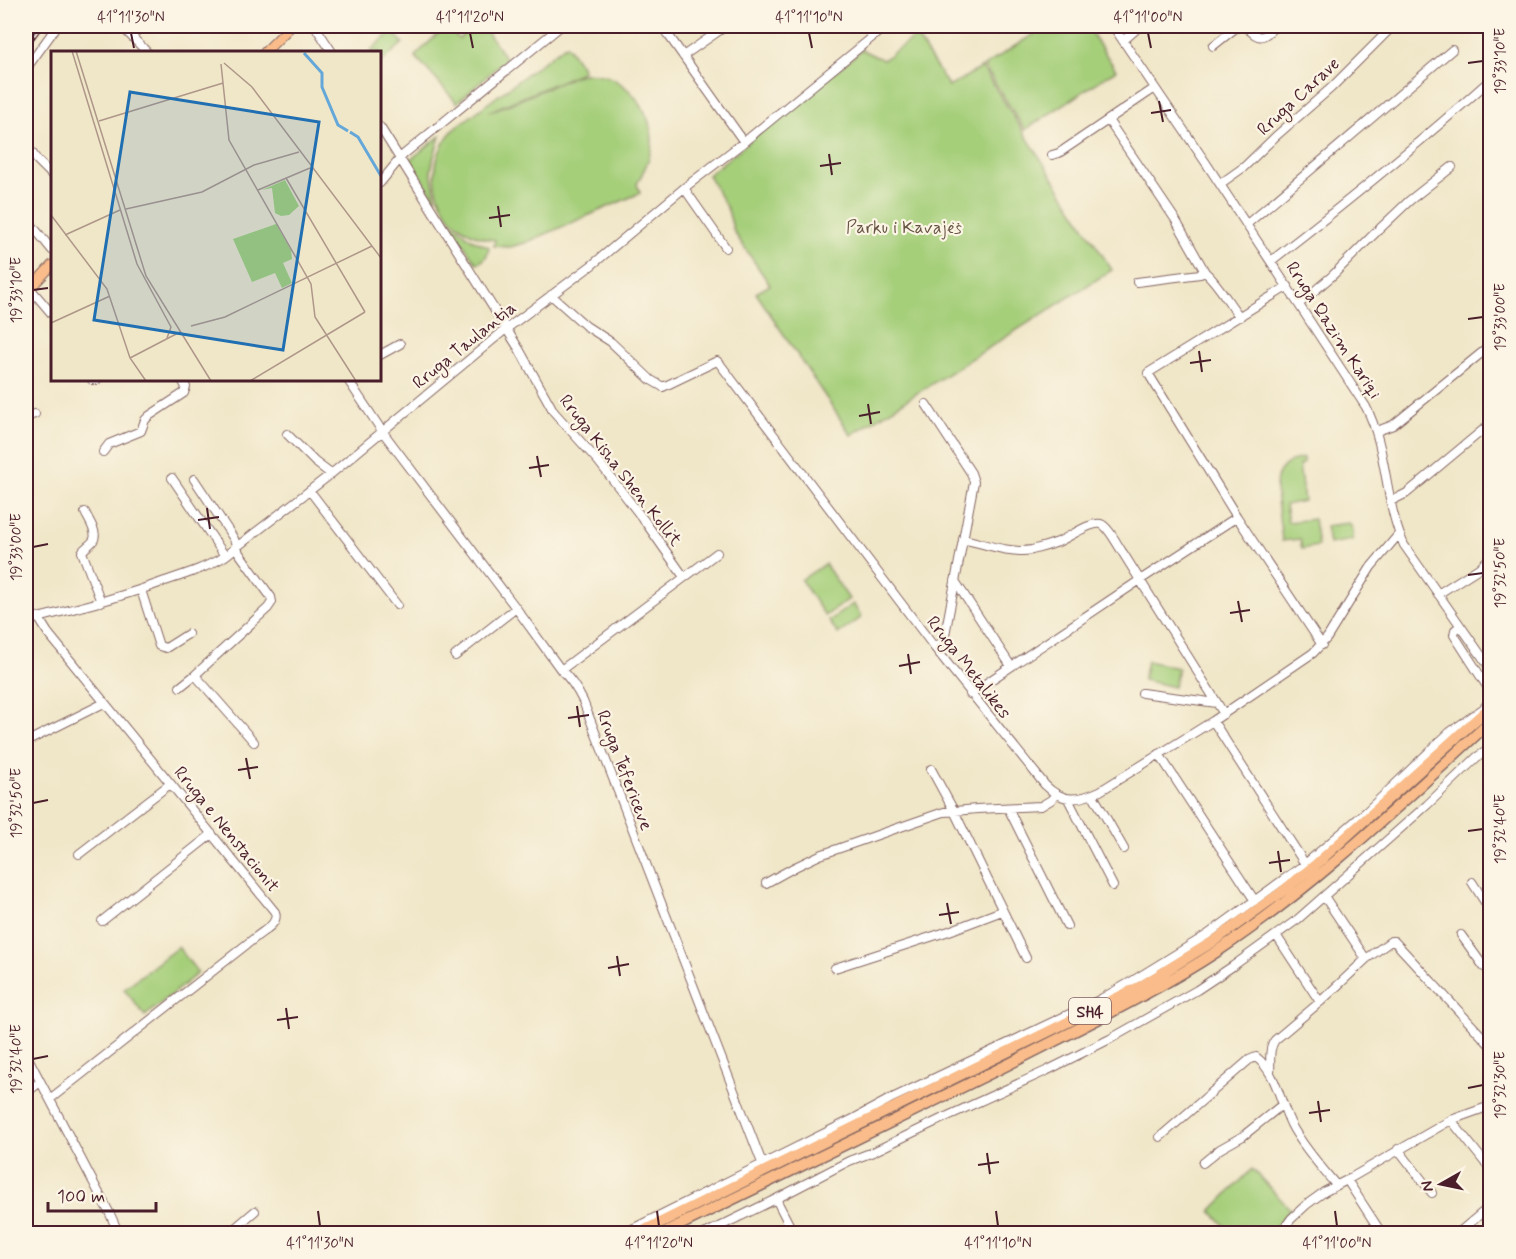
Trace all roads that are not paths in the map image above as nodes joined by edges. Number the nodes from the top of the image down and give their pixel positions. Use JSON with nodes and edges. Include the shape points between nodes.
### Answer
{"nodes":[{"id":1,"x":57,"y":26,"type":"edge"},
{"id":2,"x":121,"y":26,"type":"edge"},
{"id":3,"x":140,"y":26,"type":"edge"},
{"id":4,"x":291,"y":26,"type":"edge"},
{"id":5,"x":315,"y":26,"type":"edge"},
{"id":6,"x":561,"y":26,"type":"edge"},
{"id":7,"x":662,"y":26,"type":"edge"},
{"id":8,"x":680,"y":26,"type":"edge"},
{"id":9,"x":726,"y":26,"type":"edge"},
{"id":10,"x":886,"y":26,"type":"edge"},
{"id":11,"x":1113,"y":26,"type":"edge"},
{"id":12,"x":1140,"y":26,"type":"edge"},
{"id":13,"x":1238,"y":26,"type":"edge"},
{"id":14,"x":1244,"y":26,"type":"edge"},
{"id":15,"x":1275,"y":26,"type":"edge"},
{"id":16,"x":1394,"y":26,"type":"edge"},
{"id":17,"x":667,"y":34,"type":"junction"},
{"id":18,"x":132,"y":37,"type":"junction"},
{"id":19,"x":1124,"y":41,"type":"junction"},
{"id":20,"x":1213,"y":46,"type":"dead end"},
{"id":21,"x":1452,"y":50,"type":"dead end"},
{"id":22,"x":146,"y":51,"type":"edge"},
{"id":23,"x":266,"y":51,"type":"edge"},
{"id":24,"x":331,"y":51,"type":"edge"},
{"id":25,"x":683,"y":56,"type":"junction"},
{"id":26,"x":26,"y":69,"type":"edge"},
{"id":27,"x":1491,"y":80,"type":"edge"},
{"id":28,"x":1155,"y":88,"type":"junction"},
{"id":29,"x":1108,"y":120,"type":"junction"},
{"id":30,"x":381,"y":129,"type":"edge"},
{"id":31,"x":744,"y":142,"type":"junction"},
{"id":32,"x":26,"y":144,"type":"edge"},
{"id":33,"x":1052,"y":155,"type":"dead end"},
{"id":34,"x":26,"y":157,"type":"edge"},
{"id":35,"x":400,"y":159,"type":"junction"},
{"id":36,"x":37,"y":160,"type":"junction"},
{"id":37,"x":1452,"y":167,"type":"dead end"},
{"id":38,"x":51,"y":174,"type":"edge"},
{"id":39,"x":381,"y":182,"type":"edge"},
{"id":40,"x":1220,"y":184,"type":"junction"},
{"id":41,"x":684,"y":188,"type":"junction"},
{"id":42,"x":26,"y":218,"type":"edge"},
{"id":43,"x":1247,"y":224,"type":"junction"},
{"id":44,"x":726,"y":248,"type":"dead end"},
{"id":45,"x":51,"y":249,"type":"edge"},
{"id":46,"x":1271,"y":261,"type":"junction"},
{"id":47,"x":51,"y":267,"type":"edge"},
{"id":48,"x":1205,"y":272,"type":"junction"},
{"id":49,"x":26,"y":279,"type":"edge"},
{"id":50,"x":1137,"y":282,"type":"dead end"},
{"id":51,"x":1288,"y":286,"type":"junction"},
{"id":52,"x":30,"y":289,"type":"edge"},
{"id":53,"x":551,"y":295,"type":"junction"},
{"id":54,"x":1299,"y":304,"type":"junction"},
{"id":55,"x":51,"y":313,"type":"edge"},
{"id":56,"x":1240,"y":317,"type":"junction"},
{"id":57,"x":506,"y":329,"type":"junction"},
{"id":58,"x":400,"y":344,"type":"dead end"},
{"id":59,"x":1491,"y":346,"type":"edge"},
{"id":60,"x":381,"y":355,"type":"edge"},
{"id":61,"x":183,"y":381,"type":"edge"},
{"id":62,"x":349,"y":381,"type":"edge"},
{"id":63,"x":926,"y":404,"type":"dead end"},
{"id":64,"x":35,"y":414,"type":"dead end"},
{"id":65,"x":26,"y":417,"type":"edge"},
{"id":66,"x":1491,"y":424,"type":"edge"},
{"id":67,"x":382,"y":431,"type":"junction"},
{"id":68,"x":1377,"y":431,"type":"junction"},
{"id":69,"x":287,"y":434,"type":"dead end"},
{"id":70,"x":103,"y":452,"type":"dead end"},
{"id":71,"x":331,"y":474,"type":"junction"},
{"id":72,"x":172,"y":478,"type":"dead end"},
{"id":73,"x":194,"y":479,"type":"dead end"},
{"id":74,"x":310,"y":491,"type":"junction"},
{"id":75,"x":1391,"y":501,"type":"junction"},
{"id":76,"x":85,"y":512,"type":"dead end"},
{"id":77,"x":1238,"y":517,"type":"junction"},
{"id":78,"x":1399,"y":534,"type":"junction"},
{"id":79,"x":963,"y":539,"type":"junction"},
{"id":80,"x":237,"y":547,"type":"junction"},
{"id":81,"x":717,"y":552,"type":"dead end"},
{"id":82,"x":225,"y":556,"type":"junction"},
{"id":83,"x":1491,"y":558,"type":"edge"},
{"id":84,"x":684,"y":577,"type":"junction"},
{"id":85,"x":1140,"y":580,"type":"junction"},
{"id":86,"x":955,"y":581,"type":"junction"},
{"id":87,"x":141,"y":590,"type":"junction"},
{"id":88,"x":1438,"y":594,"type":"junction"},
{"id":89,"x":101,"y":602,"type":"junction"},
{"id":90,"x":397,"y":604,"type":"dead end"},
{"id":91,"x":516,"y":608,"type":"junction"},
{"id":92,"x":38,"y":617,"type":"junction"},
{"id":93,"x":26,"y":621,"type":"edge"},
{"id":94,"x":1460,"y":626,"type":"junction"},
{"id":95,"x":188,"y":634,"type":"dead end"},
{"id":96,"x":1322,"y":645,"type":"junction"},
{"id":97,"x":935,"y":648,"type":"junction"},
{"id":98,"x":455,"y":656,"type":"dead end"},
{"id":99,"x":1011,"y":666,"type":"junction"},
{"id":100,"x":1491,"y":668,"type":"edge"},
{"id":101,"x":561,"y":670,"type":"junction"},
{"id":102,"x":195,"y":675,"type":"junction"},
{"id":103,"x":180,"y":687,"type":"dead end"},
{"id":104,"x":1491,"y":691,"type":"edge"},
{"id":105,"x":1142,"y":693,"type":"dead end"},
{"id":106,"x":970,"y":694,"type":"junction"},
{"id":107,"x":1491,"y":700,"type":"edge"},
{"id":108,"x":104,"y":703,"type":"junction"},
{"id":109,"x":1217,"y":703,"type":"junction"},
{"id":110,"x":1491,"y":707,"type":"edge"},
{"id":111,"x":1224,"y":714,"type":"junction"},
{"id":112,"x":1213,"y":722,"type":"junction"},
{"id":113,"x":1491,"y":722,"type":"edge"},
{"id":114,"x":26,"y":742,"type":"edge"},
{"id":115,"x":254,"y":742,"type":"dead end"},
{"id":116,"x":1491,"y":749,"type":"edge"},
{"id":117,"x":1159,"y":754,"type":"junction"},
{"id":118,"x":931,"y":769,"type":"dead end"},
{"id":119,"x":170,"y":784,"type":"junction"},
{"id":120,"x":1056,"y":794,"type":"junction"},
{"id":121,"x":1093,"y":795,"type":"junction"},
{"id":122,"x":1068,"y":799,"type":"junction"},
{"id":123,"x":1008,"y":807,"type":"junction"},
{"id":124,"x":954,"y":811,"type":"junction"},
{"id":125,"x":212,"y":834,"type":"junction"},
{"id":126,"x":1124,"y":849,"type":"dead end"},
{"id":127,"x":79,"y":854,"type":"dead end"},
{"id":128,"x":1305,"y":864,"type":"junction"},
{"id":129,"x":1472,"y":882,"type":"dead end"},
{"id":130,"x":766,"y":883,"type":"dead end"},
{"id":131,"x":1113,"y":885,"type":"dead end"},
{"id":132,"x":1324,"y":896,"type":"junction"},
{"id":133,"x":1255,"y":901,"type":"junction"},
{"id":134,"x":1491,"y":910,"type":"edge"},
{"id":135,"x":1002,"y":911,"type":"junction"},
{"id":136,"x":102,"y":921,"type":"dead end"},
{"id":137,"x":1067,"y":926,"type":"dead end"},
{"id":138,"x":1461,"y":934,"type":"dead end"},
{"id":139,"x":1276,"y":935,"type":"junction"},
{"id":140,"x":1026,"y":958,"type":"dead end"},
{"id":141,"x":1366,"y":959,"type":"junction"},
{"id":142,"x":1491,"y":962,"type":"edge"},
{"id":143,"x":835,"y":968,"type":"dead end"},
{"id":144,"x":1320,"y":1002,"type":"junction"},
{"id":145,"x":1491,"y":1045,"type":"edge"},
{"id":146,"x":27,"y":1059,"type":"edge"},
{"id":147,"x":1270,"y":1073,"type":"junction"},
{"id":148,"x":40,"y":1082,"type":"junction"},
{"id":149,"x":26,"y":1093,"type":"edge"},
{"id":150,"x":50,"y":1099,"type":"junction"},
{"id":151,"x":1283,"y":1104,"type":"junction"},
{"id":152,"x":1491,"y":1106,"type":"edge"},
{"id":153,"x":1451,"y":1120,"type":"junction"},
{"id":154,"x":1160,"y":1137,"type":"dead end"},
{"id":155,"x":1398,"y":1149,"type":"junction"},
{"id":156,"x":762,"y":1163,"type":"junction"},
{"id":157,"x":1203,"y":1163,"type":"dead end"},
{"id":158,"x":1491,"y":1168,"type":"edge"},
{"id":159,"x":1347,"y":1180,"type":"junction"},
{"id":160,"x":1336,"y":1185,"type":"junction"},
{"id":161,"x":1432,"y":1193,"type":"dead end"},
{"id":162,"x":776,"y":1199,"type":"junction"},
{"id":163,"x":699,"y":1204,"type":"junction"},
{"id":164,"x":1491,"y":1206,"type":"edge"},
{"id":165,"x":255,"y":1211,"type":"dead end"},
{"id":166,"x":651,"y":1220,"type":"junction"},
{"id":167,"x":119,"y":1233,"type":"edge"},
{"id":168,"x":228,"y":1233,"type":"edge"},
{"id":169,"x":622,"y":1233,"type":"edge"},
{"id":170,"x":637,"y":1233,"type":"edge"},
{"id":171,"x":662,"y":1233,"type":"edge"},
{"id":172,"x":704,"y":1233,"type":"edge"},
{"id":173,"x":794,"y":1233,"type":"edge"},
{"id":174,"x":1280,"y":1233,"type":"edge"},
{"id":175,"x":1382,"y":1233,"type":"edge"},
{"id":176,"x":1457,"y":1233,"type":"edge"}],
"edges":[{"from":1,"to":26,"type":"street"},
{"from":2,"to":18,"type":"street"},
{"from":3,"to":18,"type":"street"},
{"from":4,"to":23,"type":"main road"},
{"from":5,"to":24,"type":"street"},
{"from":6,"to":35,"type":"street"},
{"from":7,"to":17,"type":"street"},
{"from":8,"to":17,"type":"street"},
{"from":9,"to":25,"type":"street"},
{"from":10,"to":31,"type":"street","name":"Rruga Taulantia"},
{"from":11,"to":19,"type":"street","name":"Rruga Qazim Kariqi"},
{"from":12,"to":19,"type":"street"},
{"from":13,"to":20,"type":"street"},
{"from":14,"to":15,"type":"street","via":[[1261,38]]},
{"from":16,"to":40,"type":"street","name":"Rruga Carave","via":[[1244,167]]},
{"from":17,"to":25,"type":"street"},
{"from":18,"to":22,"type":"street"},
{"from":19,"to":28,"type":"street","name":"Rruga Qazim Kariqi"},
{"from":21,"to":43,"type":"street"},
{"from":25,"to":31,"type":"street"},
{"from":27,"to":46,"type":"street"},
{"from":28,"to":29,"type":"street"},
{"from":28,"to":40,"type":"street","name":"Rruga Qazim Kariqi"},
{"from":29,"to":33,"type":"street"},
{"from":29,"to":48,"type":"street","via":[[1175,219]]},
{"from":30,"to":35,"type":"street","name":"Rruga Kisha Shen Kollit"},
{"from":31,"to":41,"type":"street","name":"Rruga Taulantia"},
{"from":32,"to":36,"type":"street"},
{"from":34,"to":36,"type":"street","via":[[30,154]]},
{"from":35,"to":39,"type":"street"},
{"from":35,"to":57,"type":"street","name":"Rruga Kisha Shen Kollit"},
{"from":36,"to":38,"type":"street"},
{"from":37,"to":54,"type":"street","via":[[1409,201]]},
{"from":40,"to":43,"type":"street","name":"Rruga Qazim Kariqi"},
{"from":41,"to":44,"type":"street"},
{"from":41,"to":53,"type":"street","name":"Rruga Taulantia"},
{"from":42,"to":45,"type":"street"},
{"from":43,"to":46,"type":"street","name":"Rruga Qazim Kariqi"},
{"from":46,"to":51,"type":"street","name":"Rruga Qazim Kariqi"},
{"from":47,"to":52,"type":"main road"},
{"from":48,"to":50,"type":"street"},
{"from":48,"to":56,"type":"street"},
{"from":49,"to":52,"type":"street"},
{"from":51,"to":54,"type":"street","name":"Rruga Qazim Kariqi"},
{"from":51,"to":56,"type":"street"},
{"from":52,"to":55,"type":"street"},
{"from":53,"to":57,"type":"street","name":"Rruga Taulantia"},
{"from":53,"to":97,"type":"street","name":"Rruga Metalikes","via":[[663,387],[717,361]]},
{"from":54,"to":68,"type":"street","name":"Rruga Qazim Kariqi","via":[[1366,407]]},
{"from":56,"to":77,"type":"street","via":[[1148,373]]},
{"from":57,"to":67,"type":"street","name":"Rruga Taulantia"},
{"from":57,"to":84,"type":"street","name":"Rruga Kisha Shen Kollit","via":[[554,412],[598,461]]},
{"from":58,"to":60,"type":"street"},
{"from":59,"to":68,"type":"street","via":[[1393,425]]},
{"from":61,"to":70,"type":"street","via":[[184,393],[149,416],[141,431],[109,444]]},
{"from":62,"to":67,"type":"street","name":"Rruga Tefericeve"},
{"from":63,"to":79,"type":"street","via":[[973,478]]},
{"from":64,"to":65,"type":"street"},
{"from":66,"to":75,"type":"street","via":[[1407,493]]},
{"from":67,"to":71,"type":"street","name":"Rruga Taulantia"},
{"from":67,"to":91,"type":"street","name":"Rruga Tefericeve"},
{"from":68,"to":75,"type":"street","name":"Rruga Qazim Kariqi"},
{"from":69,"to":71,"type":"street"},
{"from":71,"to":74,"type":"street","name":"Rruga Taulantia"},
{"from":72,"to":82,"type":"street"},
{"from":73,"to":80,"type":"street"},
{"from":74,"to":80,"type":"street","name":"Rruga Taulantia"},
{"from":74,"to":90,"type":"street"},
{"from":75,"to":78,"type":"street","name":"Rruga Qazim Kariqi"},
{"from":76,"to":89,"type":"street","via":[[95,538],[82,552]]},
{"from":77,"to":85,"type":"street"},
{"from":77,"to":96,"type":"street"},
{"from":78,"to":88,"type":"street","name":"Rruga Qazim Kariqi"},
{"from":78,"to":96,"type":"street","via":[[1371,567]]},
{"from":79,"to":85,"type":"street","via":[[1010,550],[1032,550],[1102,524]]},
{"from":79,"to":86,"type":"street"},
{"from":80,"to":82,"type":"street","name":"Rruga Taulantia"},
{"from":80,"to":102,"type":"street","via":[[272,602]]},
{"from":81,"to":84,"type":"street"},
{"from":82,"to":87,"type":"street","name":"Rruga Taulantia","via":[[199,570]]},
{"from":83,"to":88,"type":"street"},
{"from":84,"to":101,"type":"street"},
{"from":85,"to":99,"type":"street"},
{"from":85,"to":109,"type":"street"},
{"from":86,"to":97,"type":"street","via":[[944,640]]},
{"from":86,"to":99,"type":"street"},
{"from":87,"to":89,"type":"street","name":"Rruga Taulantia"},
{"from":87,"to":95,"type":"street","via":[[159,646],[166,648]]},
{"from":88,"to":94,"type":"street","name":"Rruga Qazim Kariqi"},
{"from":89,"to":92,"type":"street","name":"Rruga Taulantia"},
{"from":91,"to":98,"type":"street"},
{"from":91,"to":101,"type":"street","name":"Rruga Tefericeve"},
{"from":92,"to":93,"type":"street","name":"Rruga Taulantia"},
{"from":92,"to":108,"type":"street","name":"Rruga e Nenstacionit"},
{"from":94,"to":100,"type":"street","name":"Rruga Qazim Kariqi"},
{"from":94,"to":104,"type":"street","via":[[1454,635]]},
{"from":96,"to":111,"type":"street"},
{"from":97,"to":106,"type":"street","name":"Rruga Metalikes"},
{"from":99,"to":106,"type":"street"},
{"from":101,"to":156,"type":"street","name":"Rruga Tefericeve","via":[[583,701]]},
{"from":102,"to":103,"type":"street"},
{"from":102,"to":115,"type":"street"},
{"from":105,"to":109,"type":"street"},
{"from":106,"to":120,"type":"street","name":"Rruga Metalikes"},
{"from":107,"to":128,"type":"street","via":[[1450,732]]},
{"from":108,"to":114,"type":"street"},
{"from":108,"to":119,"type":"street","name":"Rruga e Nenstacionit"},
{"from":109,"to":111,"type":"street"},
{"from":110,"to":163,"type":"highway","number":"SH4","via":[[1314,866],[1249,917],[1178,963],[1141,986]]},
{"from":111,"to":112,"type":"street"},
{"from":112,"to":117,"type":"street"},
{"from":112,"to":128,"type":"street"},
{"from":113,"to":171,"type":"highway","number":"SH4","via":[[1320,875],[1255,926],[1184,973],[998,1069]]},
{"from":116,"to":132,"type":"street","via":[[1477,757]]},
{"from":117,"to":121,"type":"street"},
{"from":117,"to":133,"type":"street"},
{"from":118,"to":124,"type":"street"},
{"from":119,"to":125,"type":"street","name":"Rruga e Nenstacionit"},
{"from":119,"to":127,"type":"street"},
{"from":120,"to":122,"type":"street","name":"Rruga Metalikes"},
{"from":120,"to":123,"type":"street","via":[[1041,806]]},
{"from":121,"to":122,"type":"street"},
{"from":121,"to":126,"type":"street"},
{"from":122,"to":131,"type":"street"},
{"from":123,"to":124,"type":"street"},
{"from":123,"to":137,"type":"street"},
{"from":124,"to":130,"type":"street","via":[[820,855]]},
{"from":124,"to":135,"type":"street"},
{"from":125,"to":136,"type":"street"},
{"from":125,"to":150,"type":"street","name":"Rruga e Nenstacionit","via":[[275,912],[275,921]]},
{"from":128,"to":133,"type":"street"},
{"from":129,"to":134,"type":"street"},
{"from":132,"to":139,"type":"street"},
{"from":132,"to":141,"type":"street"},
{"from":133,"to":156,"type":"street","via":[[1190,946],[1099,1000]]},
{"from":135,"to":140,"type":"street"},
{"from":135,"to":143,"type":"street"},
{"from":138,"to":142,"type":"street","via":[[1484,967]]},
{"from":139,"to":144,"type":"street"},
{"from":139,"to":162,"type":"street","via":[[1204,985],[1110,1039]]},
{"from":141,"to":144,"type":"street"},
{"from":141,"to":145,"type":"street","via":[[1388,942],[1394,942]]},
{"from":144,"to":147,"type":"street","via":[[1275,1040]]},
{"from":146,"to":148,"type":"street"},
{"from":147,"to":151,"type":"street"},
{"from":147,"to":154,"type":"street","via":[[1263,1062],[1253,1058]]},
{"from":148,"to":149,"type":"street"},
{"from":148,"to":150,"type":"street"},
{"from":150,"to":167,"type":"street"},
{"from":151,"to":157,"type":"street"},
{"from":151,"to":160,"type":"street","via":[[1293,1128]]},
{"from":152,"to":153,"type":"street"},
{"from":153,"to":155,"type":"street"},
{"from":153,"to":158,"type":"street"},
{"from":155,"to":159,"type":"street"},
{"from":155,"to":161,"type":"street"},
{"from":156,"to":166,"type":"street"},
{"from":159,"to":160,"type":"street"},
{"from":159,"to":175,"type":"street"},
{"from":160,"to":174,"type":"street","via":[[1306,1205]]},
{"from":162,"to":172,"type":"street"},
{"from":162,"to":173,"type":"street"},
{"from":163,"to":166,"type":"highway","via":[[689,1204]]},
{"from":163,"to":170,"type":"highway","number":"SH4"},
{"from":164,"to":176,"type":"street"},
{"from":165,"to":168,"type":"street"},
{"from":166,"to":169,"type":"street"}]}
